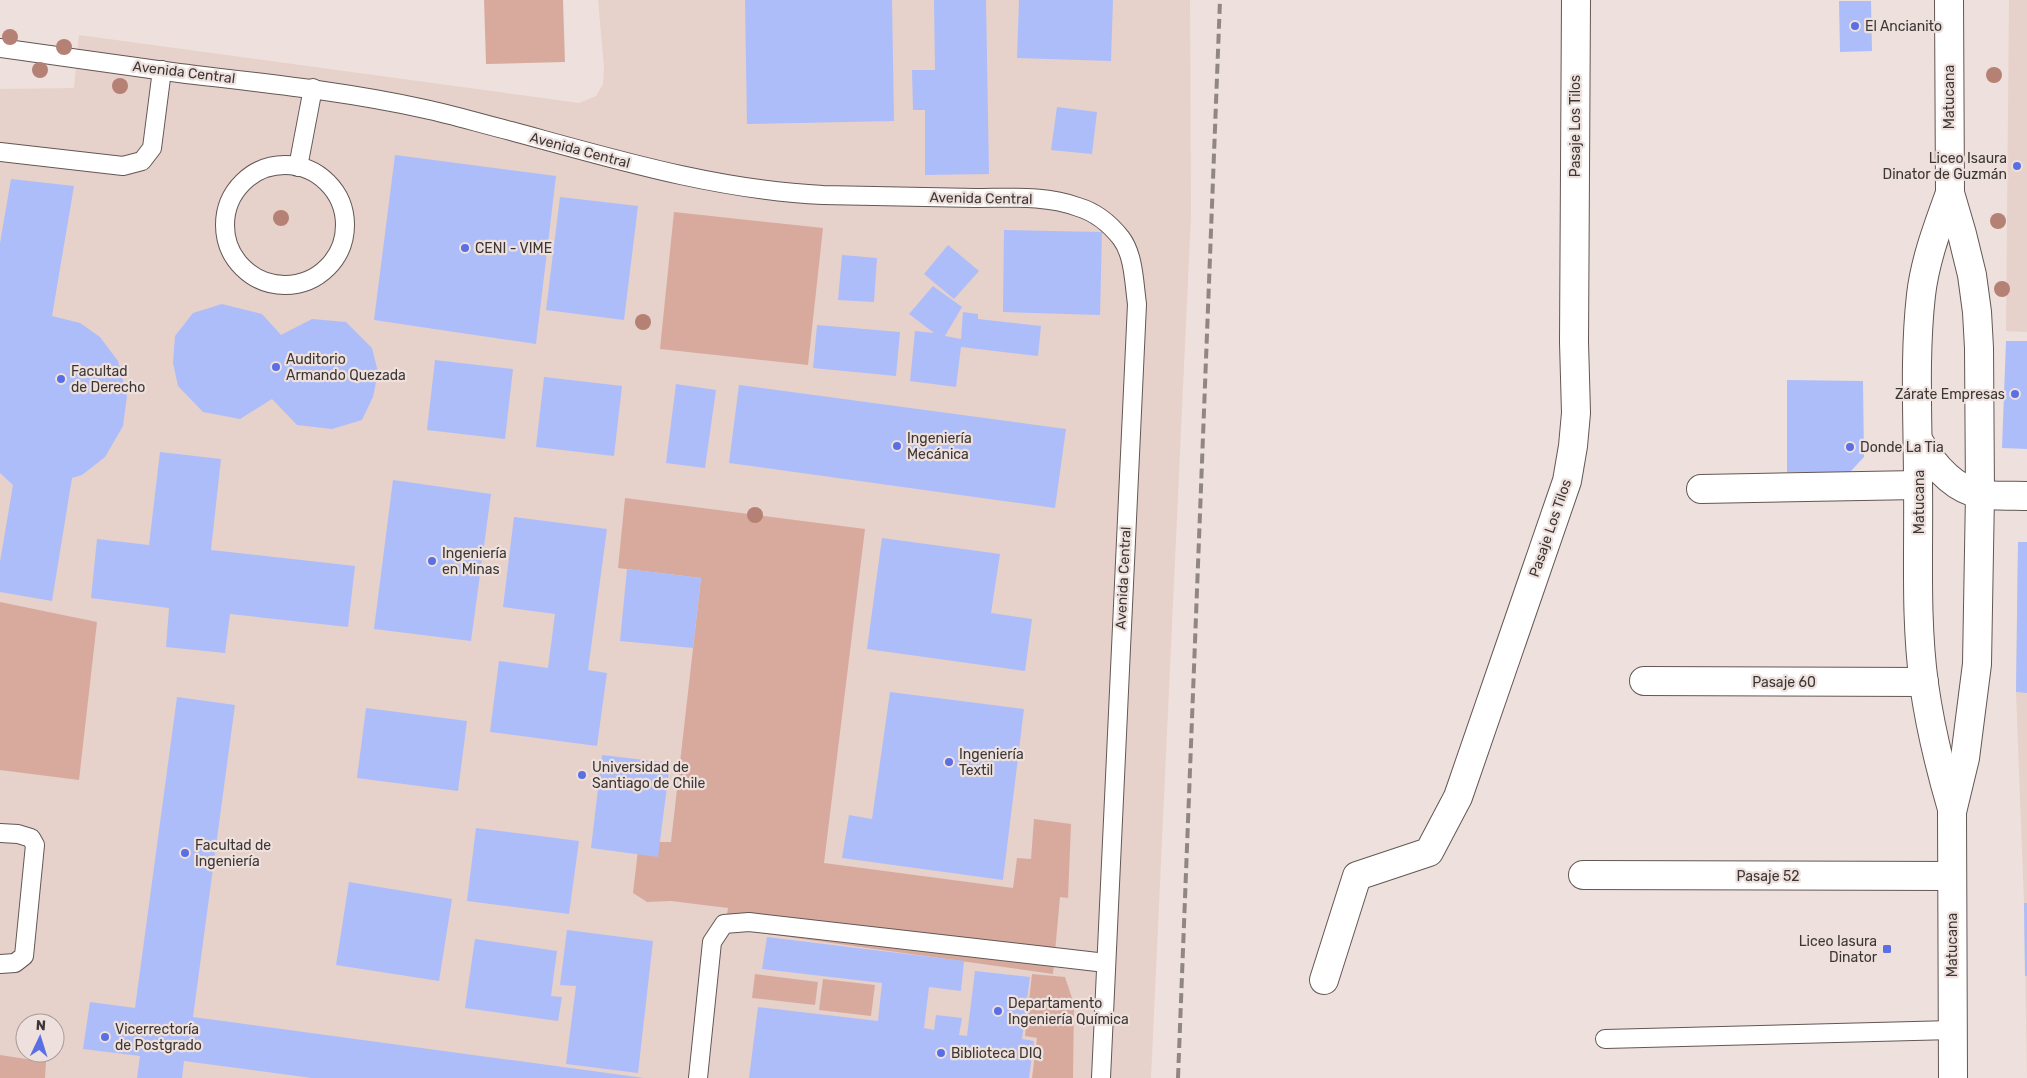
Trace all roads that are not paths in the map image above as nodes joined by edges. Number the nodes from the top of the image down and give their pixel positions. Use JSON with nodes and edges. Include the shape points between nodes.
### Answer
{"nodes":[{"id":1,"x":1576,"y":0,"type":"edge"},
{"id":2,"x":1949,"y":0,"type":"edge"},
{"id":3,"x":0,"y":48,"type":"edge"},
{"id":4,"x":162,"y":70,"type":"junction"},
{"id":5,"x":313,"y":88,"type":"junction"},
{"id":6,"x":0,"y":152,"type":"edge"},
{"id":7,"x":298,"y":166,"type":"junction"},
{"id":8,"x":1950,"y":194,"type":"junction"},
{"id":9,"x":1918,"y":440,"type":"junction"},
{"id":10,"x":1918,"y":485,"type":"junction"},
{"id":11,"x":1702,"y":489,"type":"dead end"},
{"id":12,"x":1980,"y":494,"type":"junction"},
{"id":13,"x":2027,"y":496,"type":"edge"},
{"id":14,"x":1644,"y":681,"type":"dead end"},
{"id":15,"x":1924,"y":682,"type":"junction"},
{"id":16,"x":1952,"y":812,"type":"junction"},
{"id":17,"x":0,"y":833,"type":"edge"},
{"id":18,"x":1583,"y":876,"type":"dead end"},
{"id":19,"x":1952,"y":876,"type":"junction"},
{"id":20,"x":1106,"y":963,"type":"junction"},
{"id":21,"x":0,"y":964,"type":"edge"},
{"id":22,"x":1324,"y":980,"type":"dead end"},
{"id":23,"x":1953,"y":1030,"type":"junction"},
{"id":24,"x":1605,"y":1039,"type":"dead end"},
{"id":25,"x":698,"y":1078,"type":"edge"},
{"id":26,"x":1101,"y":1078,"type":"edge"},
{"id":27,"x":1952,"y":1078,"type":"edge"}],
"edges":[{"from":1,"to":22,"type":"street","name":"Pasaje Los Tilos","via":[[1576,413],[1567,481],[1458,797],[1429,852],[1357,876]]},
{"from":2,"to":8,"type":"street","name":"Matucana"},
{"from":3,"to":4,"type":"lane","name":"Avenida Central"},
{"from":4,"to":5,"type":"lane","name":"Avenida Central"},
{"from":4,"to":6,"type":"lane","via":[[152,148],[142,161],[123,166]]},
{"from":5,"to":7,"type":"lane"},
{"from":5,"to":20,"type":"lane","name":"Avenida Central","via":[[427,109],[655,170],[754,189],[823,196],[1042,199],[1061,202],[1095,214],[1122,239],[1131,262],[1137,304]]},
{"from":7,"to":7,"type":"lane","via":[[258,171],[241,184],[230,201],[225,221],[227,242],[236,261],[251,275],[270,283],[291,285],[311,280],[328,268],[339,253],[344,236],[345,217],[340,200],[330,185]]},
{"from":8,"to":9,"type":"street","name":"Matucana","via":[[1931,249],[1921,293]]},
{"from":8,"to":12,"type":"street","name":"Matucana","via":[[1972,275],[1977,312]]},
{"from":9,"to":10,"type":"street","name":"Matucana"},
{"from":9,"to":12,"type":"street","via":[[1926,454],[1950,479]]},
{"from":10,"to":11,"type":"street"},
{"from":10,"to":15,"type":"street","name":"Matucana","via":[[1919,623]]},
{"from":12,"to":13,"type":"street"},
{"from":12,"to":16,"type":"street","name":"Matucana","via":[[1977,664],[1965,758]]},
{"from":14,"to":15,"type":"street","name":"Pasaje 60"},
{"from":15,"to":16,"type":"street","name":"Matucana","via":[[1939,764]]},
{"from":16,"to":19,"type":"street","name":"Matucana"},
{"from":17,"to":21,"type":"lane","via":[[31,838],[35,845],[24,956],[14,963]]},
{"from":18,"to":19,"type":"street","name":"Pasaje 52"},
{"from":19,"to":23,"type":"street","name":"Matucana"},
{"from":20,"to":25,"type":"lane","via":[[749,922],[724,924],[712,942]]},
{"from":20,"to":26,"type":"lane","name":"Avenida Central"},
{"from":23,"to":24,"type":"lane"},
{"from":23,"to":27,"type":"street","name":"Matucana"}]}
